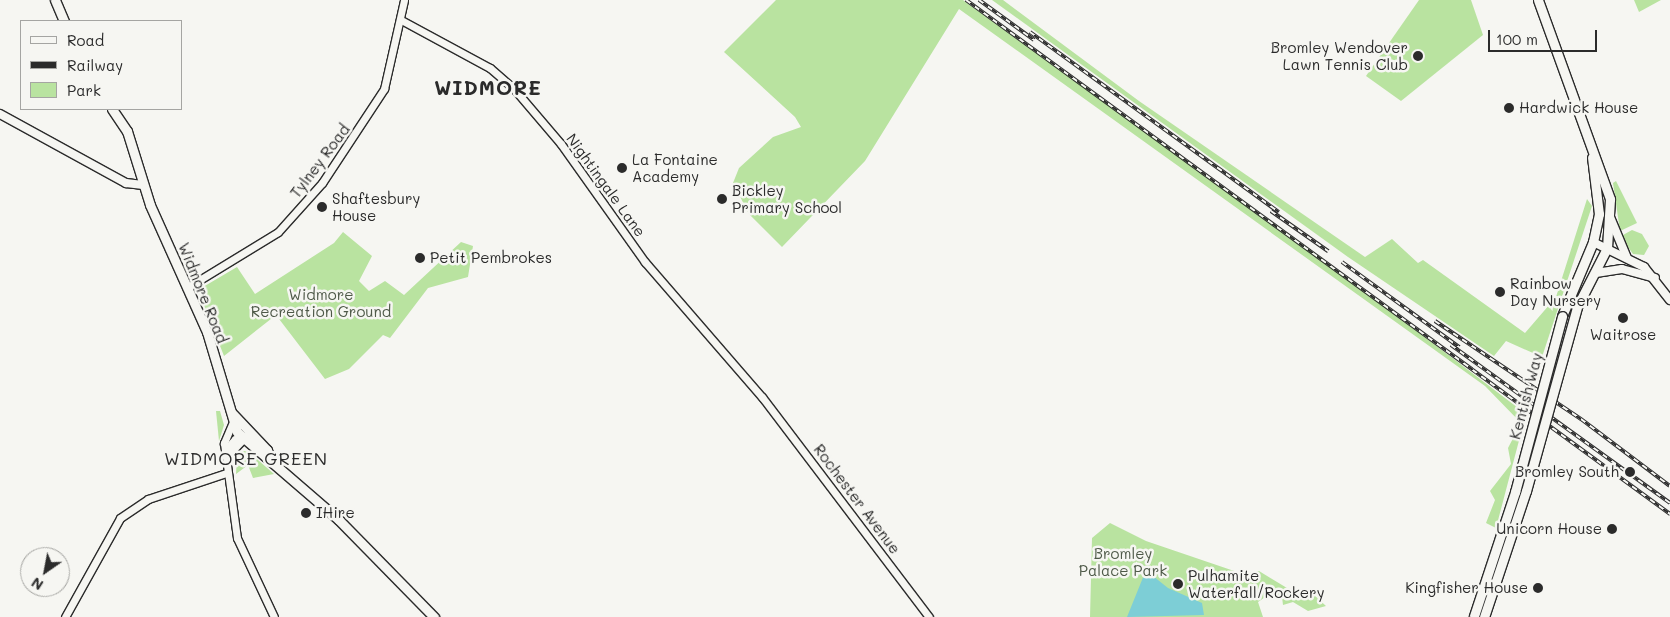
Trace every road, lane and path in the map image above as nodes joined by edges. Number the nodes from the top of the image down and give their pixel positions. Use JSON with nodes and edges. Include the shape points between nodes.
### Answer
{"nodes":[{"id":1,"x":55,"y":0,"type":"edge"},
{"id":2,"x":404,"y":0,"type":"edge"},
{"id":3,"x":1538,"y":0,"type":"edge"},
{"id":4,"x":64,"y":20,"type":"edge"},
{"id":5,"x":403,"y":21,"type":"junction"},
{"id":6,"x":113,"y":110,"type":"edge"},
{"id":7,"x":0,"y":114,"type":"edge"},
{"id":8,"x":1591,"y":150,"type":"junction"},
{"id":9,"x":143,"y":185,"type":"junction"},
{"id":10,"x":1610,"y":217,"type":"junction"},
{"id":11,"x":1593,"y":242,"type":"junction"},
{"id":12,"x":1607,"y":248,"type":"junction"},
{"id":13,"x":1627,"y":258,"type":"junction"},
{"id":14,"x":1596,"y":273,"type":"junction"},
{"id":15,"x":1656,"y":278,"type":"junction"},
{"id":16,"x":188,"y":287,"type":"junction"},
{"id":17,"x":1670,"y":300,"type":"edge"},
{"id":18,"x":762,"y":397,"type":"joint"},
{"id":19,"x":232,"y":413,"type":"junction"},
{"id":20,"x":232,"y":424,"type":"junction"},
{"id":21,"x":247,"y":435,"type":"junction"},
{"id":22,"x":226,"y":452,"type":"junction"},
{"id":23,"x":226,"y":473,"type":"junction"},
{"id":24,"x":64,"y":617,"type":"edge"},
{"id":25,"x":274,"y":617,"type":"edge"},
{"id":26,"x":434,"y":617,"type":"edge"},
{"id":27,"x":929,"y":617,"type":"edge"},
{"id":28,"x":1474,"y":617,"type":"edge"},
{"id":29,"x":1484,"y":617,"type":"edge"}],
"edges":[{"from":1,"to":4,"type":"main road"},
{"from":2,"to":5,"type":"street","name":"Tylney Road"},
{"from":3,"to":8,"type":"main road"},
{"from":5,"to":16,"type":"street","name":"Tylney Road","via":[[392,69],[374,110],[316,191],[278,232]]},
{"from":5,"to":18,"type":"street","name":"Nightingale Lane","via":[[490,68],[515,90],[561,144],[645,262]]},
{"from":6,"to":9,"type":"main road","name":"Widmore Road","via":[[128,131]]},
{"from":7,"to":9,"type":"main road","via":[[126,183]]},
{"from":8,"to":10,"type":"main road","name":"Kentish Way","via":[[1607,183]]},
{"from":8,"to":11,"type":"main road","name":"Kentish Way","via":[[1600,199]]},
{"from":9,"to":16,"type":"main road","name":"Widmore Road"},
{"from":10,"to":12,"type":"main road","name":"Kentish Way"},
{"from":10,"to":13,"type":"main road"},
{"from":11,"to":12,"type":"main road"},
{"from":11,"to":28,"type":"main road","name":"Kentish Way","bridge":true,"via":[[1562,316],[1518,483]]},
{"from":12,"to":13,"type":"main road"},
{"from":12,"to":14,"type":"main road","name":"Kentish Way"},
{"from":13,"to":15,"type":"main road"},
{"from":14,"to":15,"type":"main road","via":[[1622,269]]},
{"from":14,"to":29,"type":"main road","name":"Kentish Way","bridge":true,"via":[[1577,308],[1526,491]]},
{"from":15,"to":17,"type":"main road"},
{"from":16,"to":19,"type":"main road","name":"Widmore Road"},
{"from":18,"to":27,"type":"street","name":"Rochester Avenue"},
{"from":19,"to":20,"type":"main road","name":"Widmore Road"},
{"from":19,"to":21,"type":"main road","name":"Widmore Road"},
{"from":20,"to":21,"type":"main road","name":"Widmore Road"},
{"from":20,"to":22,"type":"street"},
{"from":21,"to":22,"type":"street"},
{"from":21,"to":26,"type":"main road","name":"Widmore Road","via":[[270,460],[339,520]]},
{"from":22,"to":23,"type":"street"},
{"from":23,"to":24,"type":"street","via":[[148,499],[120,518]]},
{"from":23,"to":25,"type":"street","via":[[237,538]]}]}
